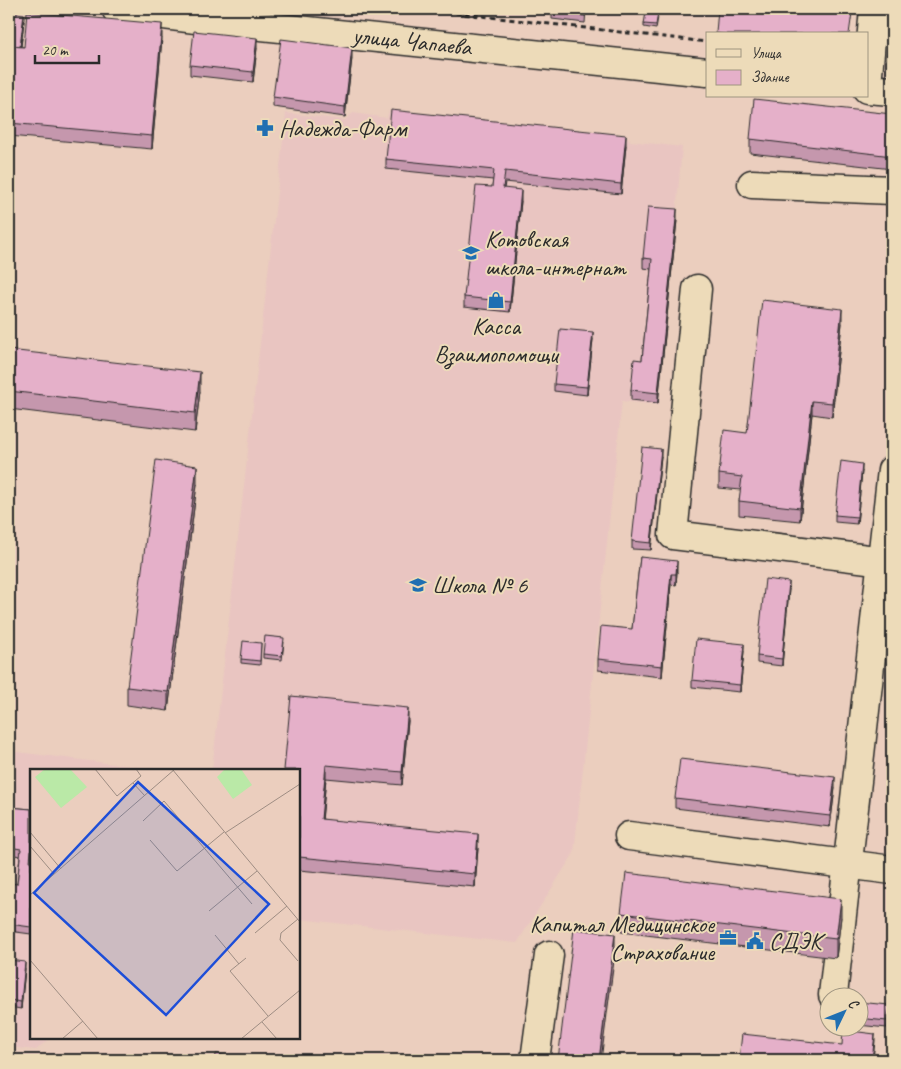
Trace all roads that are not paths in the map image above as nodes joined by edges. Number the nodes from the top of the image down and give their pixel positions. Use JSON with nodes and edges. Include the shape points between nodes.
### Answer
{"nodes":[{"id":1,"x":116,"y":9,"type":"edge"},
{"id":2,"x":874,"y":9,"type":"edge"},
{"id":3,"x":161,"y":11,"type":"edge"},
{"id":4,"x":213,"y":15,"type":"edge"},
{"id":5,"x":706,"y":72,"type":"edge"},
{"id":6,"x":868,"y":76,"type":"edge"},
{"id":7,"x":868,"y":87,"type":"edge"},
{"id":8,"x":892,"y":91,"type":"edge"},
{"id":9,"x":752,"y":184,"type":"dead end"},
{"id":10,"x":892,"y":190,"type":"edge"},
{"id":11,"x":697,"y":289,"type":"dead end"},
{"id":12,"x":892,"y":470,"type":"edge"},
{"id":13,"x":887,"y":561,"type":"edge"},
{"id":14,"x":629,"y":836,"type":"dead end"},
{"id":15,"x":848,"y":864,"type":"junction"},
{"id":16,"x":892,"y":870,"type":"edge"},
{"id":17,"x":549,"y":955,"type":"dead end"},
{"id":18,"x":834,"y":986,"type":"edge"},
{"id":19,"x":536,"y":1060,"type":"edge"}],
"edges":[{"from":1,"to":3,"type":"street","name":"улица Чапаева"},
{"from":2,"to":6,"type":"street"},
{"from":3,"to":4,"type":"street","name":"улица Чапаева"},
{"from":4,"to":5,"type":"street","name":"улица Чапаева"},
{"from":7,"to":8,"type":"street"},
{"from":9,"to":10,"type":"street"},
{"from":11,"to":13,"type":"street","via":[[673,534]]},
{"from":12,"to":13,"type":"street"},
{"from":13,"to":15,"type":"street"},
{"from":14,"to":15,"type":"street"},
{"from":15,"to":16,"type":"street"},
{"from":15,"to":18,"type":"street"},
{"from":17,"to":19,"type":"street"}]}
